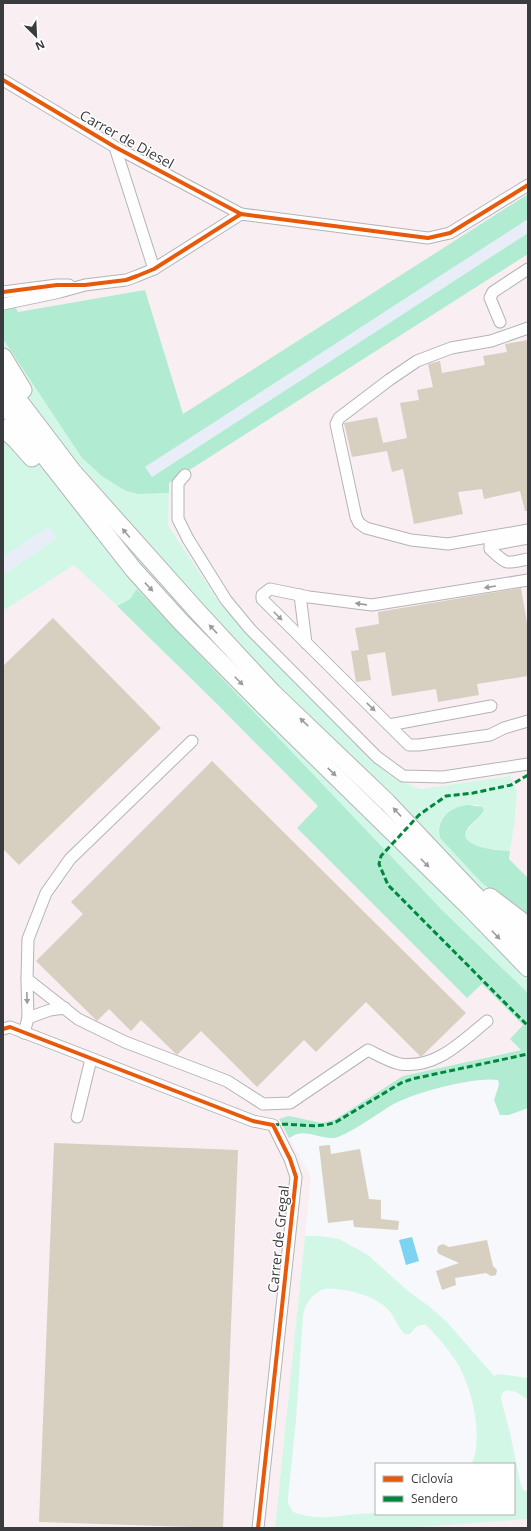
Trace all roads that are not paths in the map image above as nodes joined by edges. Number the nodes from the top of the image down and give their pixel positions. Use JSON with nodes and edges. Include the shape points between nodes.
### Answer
{"nodes":[{"id":1,"x":3,"y":80,"type":"edge"},
{"id":2,"x":115,"y":147,"type":"junction"},
{"id":3,"x":528,"y":185,"type":"edge"},
{"id":4,"x":241,"y":214,"type":"junction"},
{"id":5,"x":154,"y":268,"type":"junction"},
{"id":6,"x":528,"y":268,"type":"edge"},
{"id":7,"x":85,"y":285,"type":"junction"},
{"id":8,"x":3,"y":292,"type":"edge"},
{"id":9,"x":3,"y":304,"type":"edge"},
{"id":10,"x":500,"y":322,"type":"dead end"},
{"id":11,"x":528,"y":328,"type":"edge"},
{"id":12,"x":3,"y":357,"type":"edge"},
{"id":13,"x":3,"y":380,"type":"edge"},
{"id":14,"x":3,"y":403,"type":"edge"},
{"id":15,"x":3,"y":428,"type":"edge"},
{"id":16,"x":185,"y":475,"type":"dead end"},
{"id":17,"x":108,"y":512,"type":"junction"},
{"id":18,"x":528,"y":530,"type":"edge"},
{"id":19,"x":528,"y":538,"type":"edge"},
{"id":20,"x":528,"y":559,"type":"edge"},
{"id":21,"x":133,"y":569,"type":"junction"},
{"id":22,"x":528,"y":580,"type":"edge"},
{"id":23,"x":300,"y":594,"type":"junction"},
{"id":24,"x":306,"y":644,"type":"junction"},
{"id":25,"x":491,"y":706,"type":"dead end"},
{"id":26,"x":528,"y":721,"type":"edge"},
{"id":27,"x":389,"y":725,"type":"junction"},
{"id":28,"x":192,"y":741,"type":"dead end"},
{"id":29,"x":528,"y":764,"type":"edge"},
{"id":30,"x":434,"y":851,"type":"junction"},
{"id":31,"x":528,"y":926,"type":"edge"},
{"id":32,"x":528,"y":947,"type":"edge"},
{"id":33,"x":528,"y":968,"type":"edge"},
{"id":34,"x":27,"y":979,"type":"junction"},
{"id":35,"x":65,"y":1008,"type":"junction"},
{"id":36,"x":28,"y":1018,"type":"junction"},
{"id":37,"x":487,"y":1021,"type":"dead end"},
{"id":38,"x":3,"y":1029,"type":"edge"},
{"id":39,"x":24,"y":1033,"type":"junction"},
{"id":40,"x":91,"y":1059,"type":"junction"},
{"id":41,"x":77,"y":1117,"type":"dead end"},
{"id":42,"x":258,"y":1528,"type":"edge"}],
"edges":[{"from":1,"to":2,"type":"street","name":"Carrer de Diesel"},
{"from":2,"to":4,"type":"street","name":"Carrer de Diesel"},
{"from":2,"to":5,"type":"street"},
{"from":3,"to":4,"type":"street","via":[[450,233],[428,238]]},
{"from":4,"to":5,"type":"street"},
{"from":5,"to":7,"type":"street","via":[[126,280]]},
{"from":6,"to":10,"type":"street","via":[[493,292],[490,298]]},
{"from":7,"to":8,"type":"street","via":[[57,285]]},
{"from":7,"to":9,"type":"street"},
{"from":11,"to":18,"type":"street","via":[[491,341],[451,348],[417,361],[339,418],[336,424],[356,517],[366,528],[411,540],[448,544]]},
{"from":12,"to":17,"type":"highway","via":[[16,380]]},
{"from":13,"to":17,"type":"highway","via":[[73,472]]},
{"from":14,"to":21,"type":"highway"},
{"from":15,"to":21,"type":"highway"},
{"from":16,"to":29,"type":"street","via":[[178,483],[178,519],[188,540],[226,600],[250,629],[377,757],[403,776],[444,777]]},
{"from":30,"to":17,"type":"highway","one_way":true,"via":[[388,802],[273,692],[167,580]]},
{"from":19,"to":20,"type":"street","via":[[490,545],[490,549],[505,562]]},
{"from":21,"to":33,"type":"highway","one_way":true,"via":[[234,676]]},
{"from":22,"to":23,"type":"street","one_way":true,"via":[[372,605]]},
{"from":23,"to":24,"type":"street"},
{"from":23,"to":24,"type":"street","one_way":true,"via":[[270,589],[262,595],[262,600]]},
{"from":24,"to":27,"type":"street","one_way":true},
{"from":25,"to":27,"type":"street"},
{"from":26,"to":27,"type":"street","via":[[490,735],[419,745],[409,744]]},
{"from":28,"to":34,"type":"street","via":[[70,859],[46,892],[28,940]]},
{"from":30,"to":31,"type":"highway"},
{"from":30,"to":32,"type":"highway"},
{"from":34,"to":35,"type":"street"},
{"from":34,"to":36,"type":"street","one_way":true},
{"from":35,"to":36,"type":"street"},
{"from":35,"to":37,"type":"street","via":[[78,1019],[125,1042],[227,1081],[263,1104],[290,1103],[368,1050],[399,1064],[423,1064],[447,1054]]},
{"from":36,"to":39,"type":"street"},
{"from":38,"to":39,"type":"street","name":"Carrer de Gregal","via":[[10,1027]]},
{"from":39,"to":40,"type":"street","name":"Carrer de Gregal"},
{"from":40,"to":41,"type":"street"},
{"from":40,"to":42,"type":"street","name":"Carrer de Gregal","via":[[253,1121],[273,1125],[290,1159],[296,1177]]}]}
